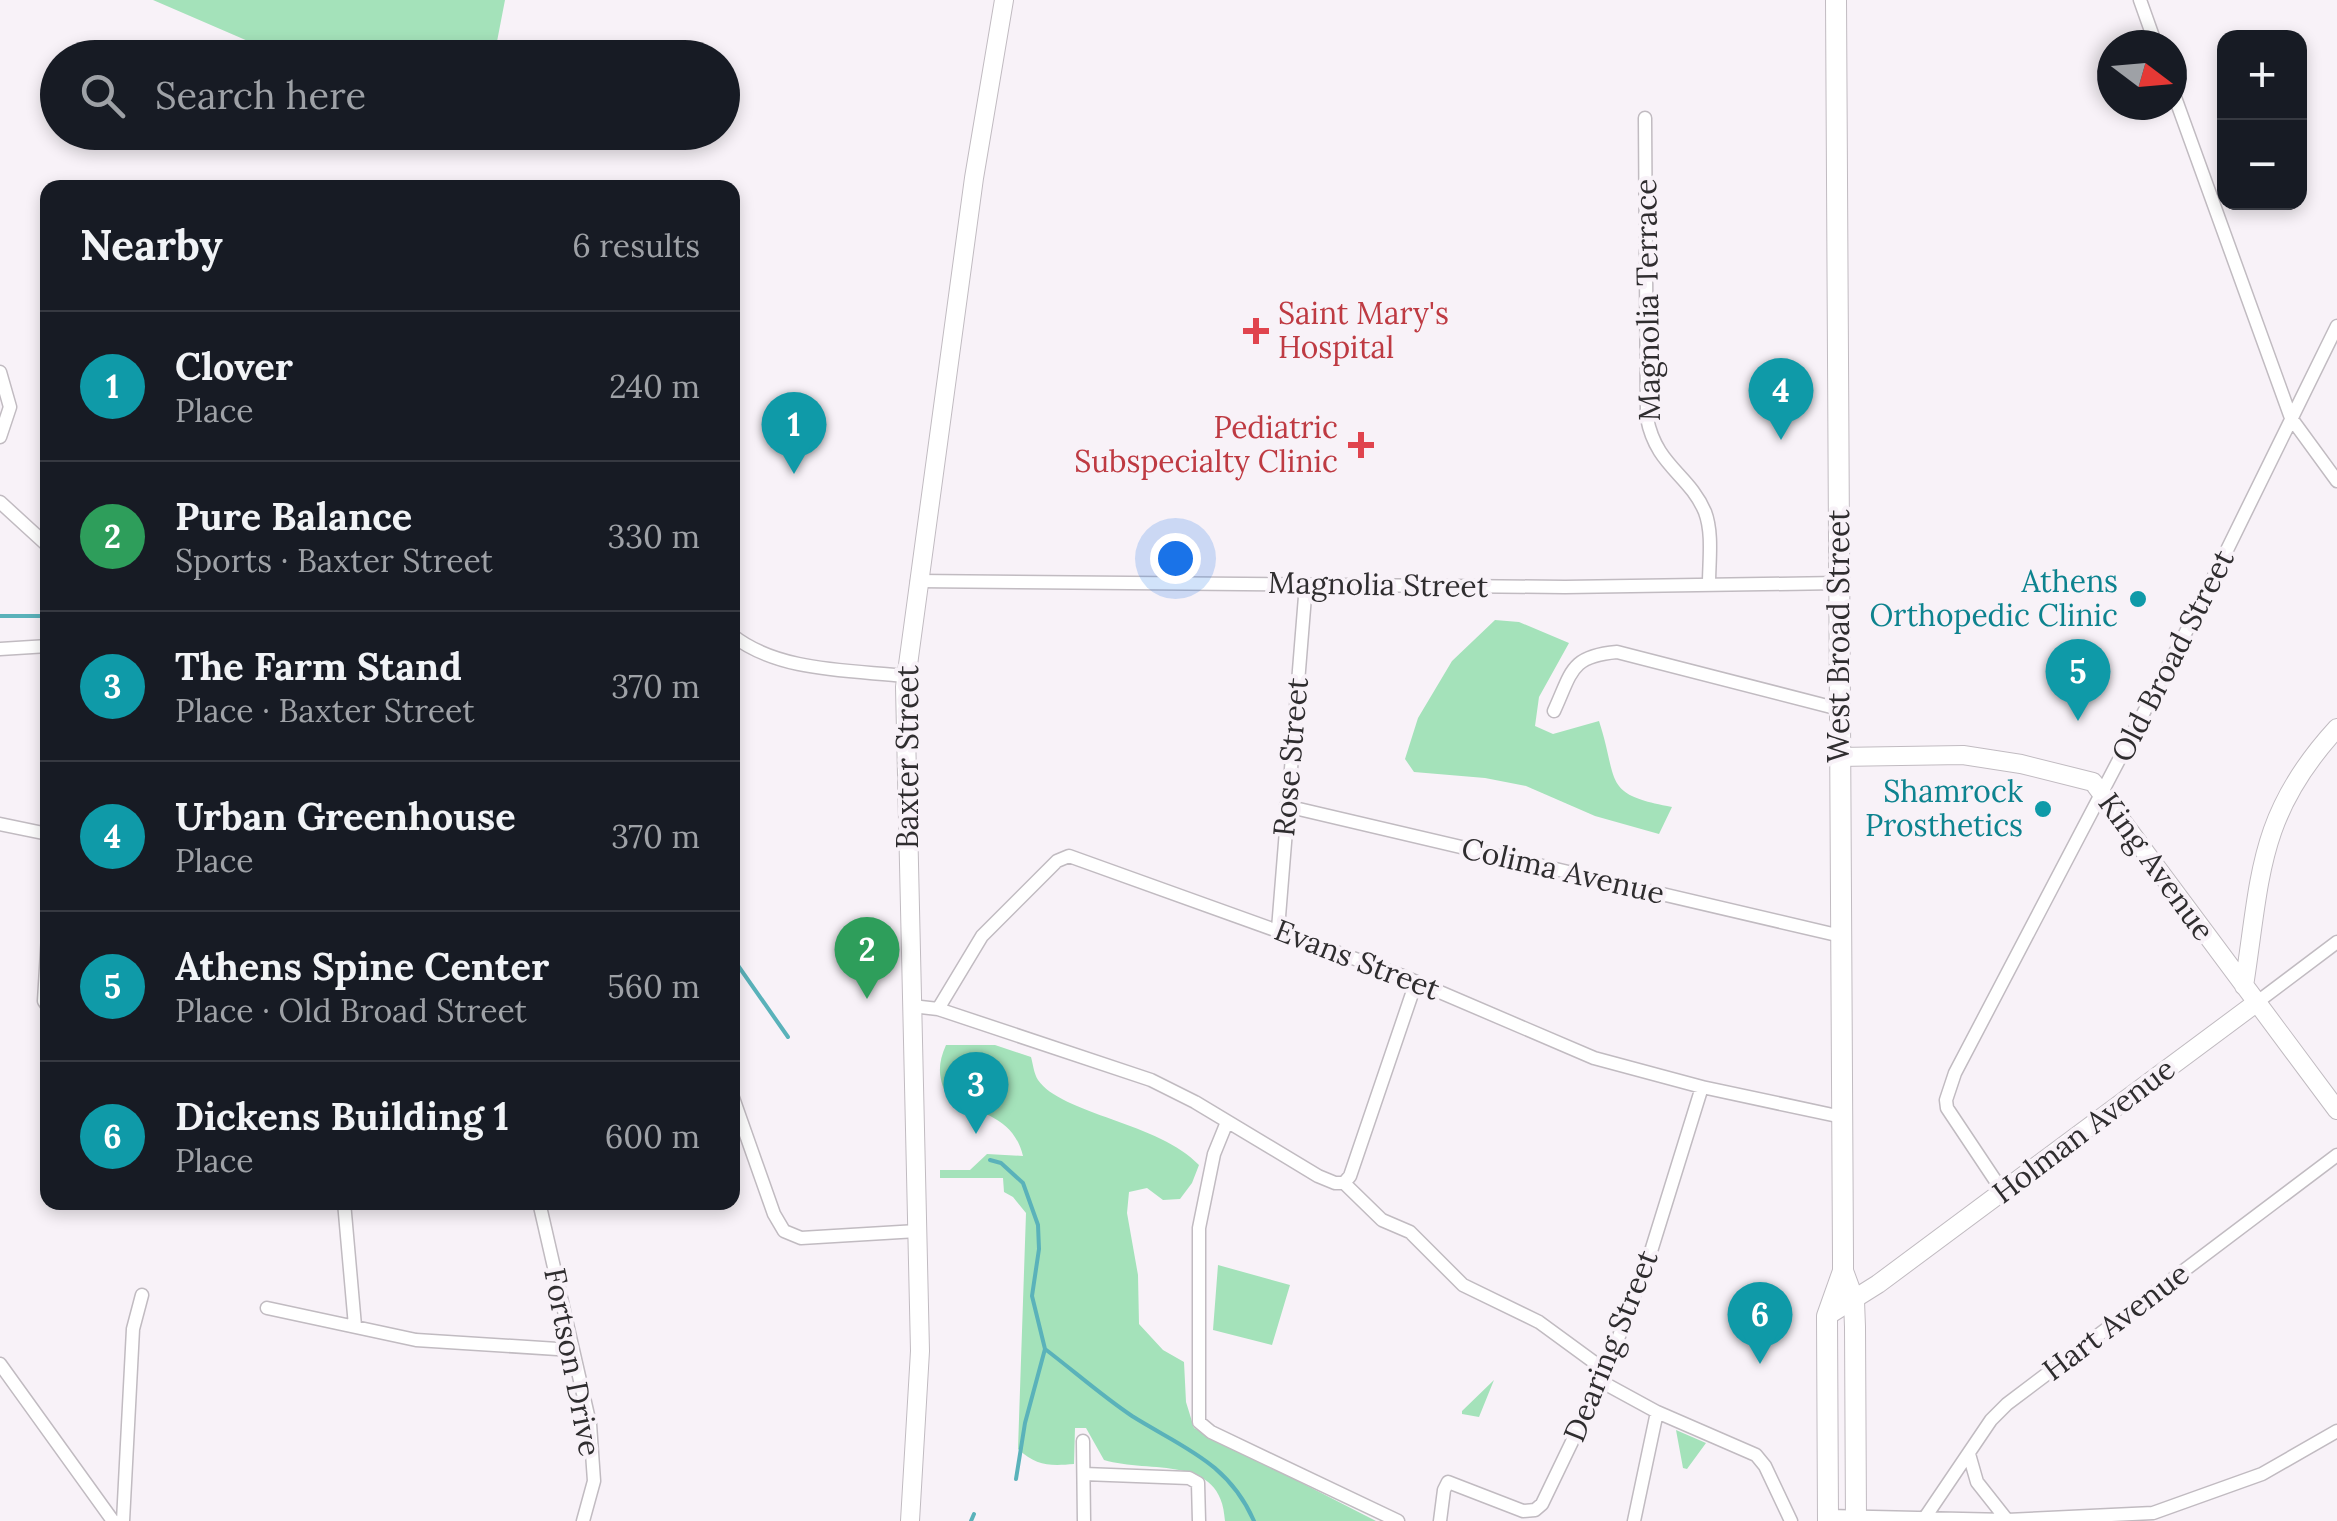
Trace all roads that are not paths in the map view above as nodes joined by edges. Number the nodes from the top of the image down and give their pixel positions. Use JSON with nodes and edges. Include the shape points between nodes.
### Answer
{"nodes":[{"id":1,"x":1004,"y":0,"type":"edge"},
{"id":2,"x":1836,"y":0,"type":"edge"},
{"id":3,"x":2140,"y":0,"type":"edge"},
{"id":4,"x":2151,"y":30,"type":"edge"},
{"id":5,"x":1645,"y":118,"type":"dead end"},
{"id":6,"x":2183,"y":120,"type":"edge"},
{"id":7,"x":2337,"y":326,"type":"edge"},
{"id":8,"x":0,"y":372,"type":"edge"},
{"id":9,"x":2291,"y":418,"type":"junction"},
{"id":10,"x":0,"y":437,"type":"edge"},
{"id":11,"x":2337,"y":481,"type":"edge"},
{"id":12,"x":0,"y":502,"type":"edge"},
{"id":13,"x":40,"y":539,"type":"edge"},
{"id":14,"x":917,"y":581,"type":"junction"},
{"id":15,"x":1838,"y":583,"type":"junction"},
{"id":16,"x":1306,"y":584,"type":"junction"},
{"id":17,"x":1710,"y":584,"type":"junction"},
{"id":18,"x":740,"y":641,"type":"edge"},
{"id":19,"x":40,"y":646,"type":"edge"},
{"id":20,"x":0,"y":649,"type":"edge"},
{"id":21,"x":905,"y":676,"type":"junction"},
{"id":22,"x":1839,"y":710,"type":"junction"},
{"id":23,"x":1554,"y":712,"type":"dead end"},
{"id":24,"x":2337,"y":728,"type":"edge"},
{"id":25,"x":1838,"y":757,"type":"junction"},
{"id":26,"x":2103,"y":792,"type":"junction"},
{"id":27,"x":1286,"y":806,"type":"junction"},
{"id":28,"x":0,"y":824,"type":"edge"},
{"id":29,"x":40,"y":832,"type":"edge"},
{"id":30,"x":1278,"y":929,"type":"junction"},
{"id":31,"x":1840,"y":936,"type":"junction"},
{"id":32,"x":2337,"y":942,"type":"edge"},
{"id":33,"x":1416,"y":982,"type":"junction"},
{"id":34,"x":2244,"y":986,"type":"junction"},
{"id":35,"x":2256,"y":1002,"type":"junction"},
{"id":36,"x":912,"y":1006,"type":"junction"},
{"id":37,"x":938,"y":1010,"type":"junction"},
{"id":38,"x":1702,"y":1087,"type":"junction"},
{"id":39,"x":2337,"y":1110,"type":"edge"},
{"id":40,"x":1842,"y":1116,"type":"junction"},
{"id":41,"x":740,"y":1118,"type":"edge"},
{"id":42,"x":1226,"y":1122,"type":"junction"},
{"id":43,"x":2337,"y":1155,"type":"edge"},
{"id":44,"x":1344,"y":1182,"type":"junction"},
{"id":45,"x":2003,"y":1192,"type":"junction"},
{"id":46,"x":345,"y":1210,"type":"edge"},
{"id":47,"x":541,"y":1210,"type":"edge"},
{"id":48,"x":917,"y":1231,"type":"junction"},
{"id":49,"x":1844,"y":1271,"type":"junction"},
{"id":50,"x":142,"y":1295,"type":"dead end"},
{"id":51,"x":1854,"y":1301,"type":"junction"},
{"id":52,"x":267,"y":1308,"type":"dead end"},
{"id":53,"x":1828,"y":1316,"type":"junction"},
{"id":54,"x":356,"y":1326,"type":"junction"},
{"id":55,"x":573,"y":1350,"type":"junction"},
{"id":56,"x":0,"y":1364,"type":"edge"},
{"id":57,"x":1604,"y":1376,"type":"junction"},
{"id":58,"x":1657,"y":1412,"type":"junction"},
{"id":59,"x":2337,"y":1431,"type":"edge"},
{"id":60,"x":1083,"y":1441,"type":"dead end"},
{"id":61,"x":1968,"y":1454,"type":"junction"},
{"id":62,"x":1084,"y":1474,"type":"junction"},
{"id":63,"x":1926,"y":1516,"type":"junction"},
{"id":64,"x":1828,"y":1518,"type":"edge"},
{"id":65,"x":1856,"y":1519,"type":"edge"},
{"id":66,"x":2006,"y":1520,"type":"edge"},
{"id":67,"x":113,"y":1521,"type":"edge"},
{"id":68,"x":124,"y":1521,"type":"edge"},
{"id":69,"x":583,"y":1521,"type":"edge"},
{"id":70,"x":910,"y":1521,"type":"edge"},
{"id":71,"x":1084,"y":1521,"type":"edge"},
{"id":72,"x":1200,"y":1521,"type":"edge"},
{"id":73,"x":1398,"y":1521,"type":"edge"},
{"id":74,"x":1440,"y":1521,"type":"edge"},
{"id":75,"x":1634,"y":1521,"type":"edge"},
{"id":76,"x":1791,"y":1521,"type":"edge"}],
"edges":[{"from":1,"to":14,"type":"main road","name":"Baxter Street"},
{"from":2,"to":15,"type":"main road","name":"West Broad Street"},
{"from":3,"to":4,"type":"street"},
{"from":5,"to":17,"type":"street","name":"Magnolia Terrace","via":[[1647,418],[1658,454],[1704,510]]},
{"from":6,"to":9,"type":"street"},
{"from":7,"to":9,"type":"street","name":"Old Broad Street"},
{"from":8,"to":10,"type":"street","via":[[10,407]]},
{"from":9,"to":11,"type":"street"},
{"from":9,"to":26,"type":"street","name":"Old Broad Street"},
{"from":12,"to":13,"type":"street"},
{"from":14,"to":16,"type":"street","name":"Magnolia Street"},
{"from":14,"to":21,"type":"main road","name":"Baxter Street"},
{"from":15,"to":17,"type":"street","name":"Magnolia Street"},
{"from":15,"to":22,"type":"main road","name":"West Broad Street"},
{"from":16,"to":17,"type":"street","name":"Magnolia Street"},
{"from":16,"to":27,"type":"street","name":"Rose Street"},
{"from":18,"to":21,"type":"street","via":[[764,655],[812,666]]},
{"from":19,"to":20,"type":"street"},
{"from":21,"to":36,"type":"main road","name":"Baxter Street"},
{"from":22,"to":23,"type":"street","via":[[1617,652],[1576,664]]},
{"from":22,"to":25,"type":"main road","name":"West Broad Street"},
{"from":24,"to":34,"type":"main road","via":[[2280,807],[2260,869]]},
{"from":25,"to":26,"type":"main road","name":"King Avenue","via":[[1990,758],[2081,778]]},
{"from":25,"to":31,"type":"main road","name":"West Broad Street"},
{"from":26,"to":34,"type":"main road","name":"King Avenue"},
{"from":26,"to":45,"type":"street","name":"Old Broad Street","via":[[1949,1090],[1952,1120]]},
{"from":27,"to":30,"type":"street","name":"Rose Street"},
{"from":27,"to":31,"type":"street","name":"Colima Avenue"},
{"from":28,"to":29,"type":"street"},
{"from":30,"to":33,"type":"street","name":"Evans Street"},
{"from":30,"to":37,"type":"street","name":"Evans Street","via":[[1066,856],[982,936]]},
{"from":31,"to":40,"type":"main road","name":"West Broad Street"},
{"from":32,"to":35,"type":"street","name":"Holman Avenue"},
{"from":33,"to":38,"type":"street","name":"Evans Street","via":[[1565,1047]]},
{"from":33,"to":44,"type":"street"},
{"from":34,"to":35,"type":"main road","name":"King Avenue"},
{"from":35,"to":39,"type":"main road","name":"King Avenue"},
{"from":35,"to":45,"type":"main road","name":"Holman Avenue"},
{"from":36,"to":37,"type":"street"},
{"from":36,"to":48,"type":"main road","name":"Baxter Street"},
{"from":37,"to":42,"type":"street","via":[[1151,1080]]},
{"from":38,"to":40,"type":"street","name":"Evans Street"},
{"from":38,"to":57,"type":"street","name":"Dearing Street"},
{"from":40,"to":49,"type":"main road","name":"West Broad Street"},
{"from":41,"to":48,"type":"street","via":[[784,1231],[801,1238]]},
{"from":42,"to":44,"type":"street","via":[[1318,1176]]},
{"from":42,"to":73,"type":"street","via":[[1199,1228],[1199,1422]]},
{"from":43,"to":61,"type":"street","name":"Hart Avenue","via":[[2007,1404]]},
{"from":44,"to":57,"type":"street","via":[[1382,1220],[1410,1232],[1463,1285],[1539,1322]]},
{"from":45,"to":51,"type":"main road","name":"Holman Avenue"},
{"from":46,"to":54,"type":"street"},
{"from":47,"to":55,"type":"street","name":"Fortson Drive"},
{"from":48,"to":70,"type":"main road","name":"Baxter Street","via":[[920,1351]]},
{"from":49,"to":51,"type":"main road","name":"West Broad Street"},
{"from":49,"to":53,"type":"main road","name":"West Broad Street"},
{"from":50,"to":68,"type":"street","via":[[133,1329]]},
{"from":51,"to":53,"type":"main road","name":"Holman Avenue"},
{"from":51,"to":65,"type":"main road","name":"West Broad Street"},
{"from":52,"to":54,"type":"street"},
{"from":53,"to":64,"type":"main road","name":"West Broad Street"},
{"from":54,"to":55,"type":"street","via":[[416,1340]]},
{"from":55,"to":69,"type":"street","name":"Fortson Drive","via":[[594,1457]]},
{"from":56,"to":67,"type":"street"},
{"from":57,"to":58,"type":"street"},
{"from":57,"to":74,"type":"street","name":"Dearing Street","via":[[1542,1504],[1519,1510],[1448,1482]]},
{"from":58,"to":75,"type":"street"},
{"from":58,"to":76,"type":"street","via":[[1750,1450],[1761,1459]]},
{"from":59,"to":66,"type":"street","via":[[2262,1474],[2153,1512]]},
{"from":60,"to":62,"type":"street"},
{"from":61,"to":63,"type":"street","name":"Hart Avenue"},
{"from":61,"to":66,"type":"street","via":[[1977,1482]]},
{"from":62,"to":71,"type":"street"},
{"from":62,"to":72,"type":"street","via":[[1189,1478],[1198,1484]]},
{"from":63,"to":65,"type":"street"},
{"from":63,"to":66,"type":"street"},
{"from":64,"to":65,"type":"street"}]}
